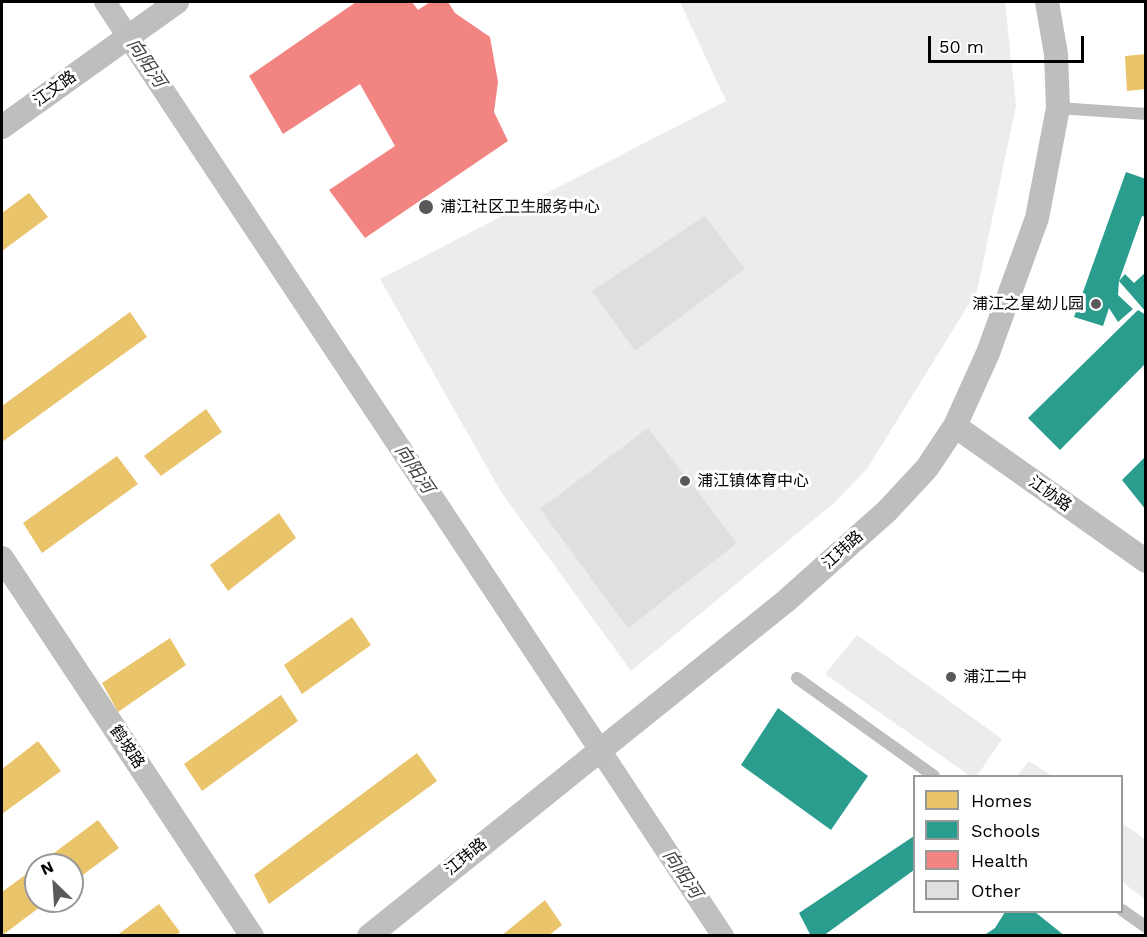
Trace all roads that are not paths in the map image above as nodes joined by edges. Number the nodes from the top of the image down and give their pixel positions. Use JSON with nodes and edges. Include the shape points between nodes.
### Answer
{"nodes":[{"id":1,"x":177,"y":2,"type":"edge"},
{"id":2,"x":1047,"y":2,"type":"edge"},
{"id":3,"x":1058,"y":108,"type":"junction"},
{"id":4,"x":1146,"y":114,"type":"edge"},
{"id":5,"x":2,"y":127,"type":"edge"},
{"id":6,"x":955,"y":426,"type":"junction"},
{"id":7,"x":2,"y":558,"type":"edge"},
{"id":8,"x":1146,"y":561,"type":"edge"},
{"id":9,"x":797,"y":678,"type":"dead end"},
{"id":10,"x":931,"y":775,"type":"edge"},
{"id":11,"x":1123,"y":911,"type":"edge"},
{"id":12,"x":1146,"y":927,"type":"edge"},
{"id":13,"x":252,"y":936,"type":"edge"},
{"id":14,"x":369,"y":936,"type":"edge"}],
"edges":[{"from":1,"to":5,"type":"street","name":"江文路"},
{"from":2,"to":3,"type":"street","name":"江玮路","via":[[1056,54]]},
{"from":3,"to":4,"type":"lane"},
{"from":3,"to":6,"type":"street","name":"江玮路","via":[[1037,218],[988,353]]},
{"from":6,"to":8,"type":"street","name":"江协路"},
{"from":6,"to":14,"type":"street","name":"江玮路","via":[[927,468],[887,511],[786,601]]},
{"from":7,"to":13,"type":"street","name":"鹤坡路"},
{"from":9,"to":10,"type":"lane"},
{"from":11,"to":12,"type":"lane"}]}
